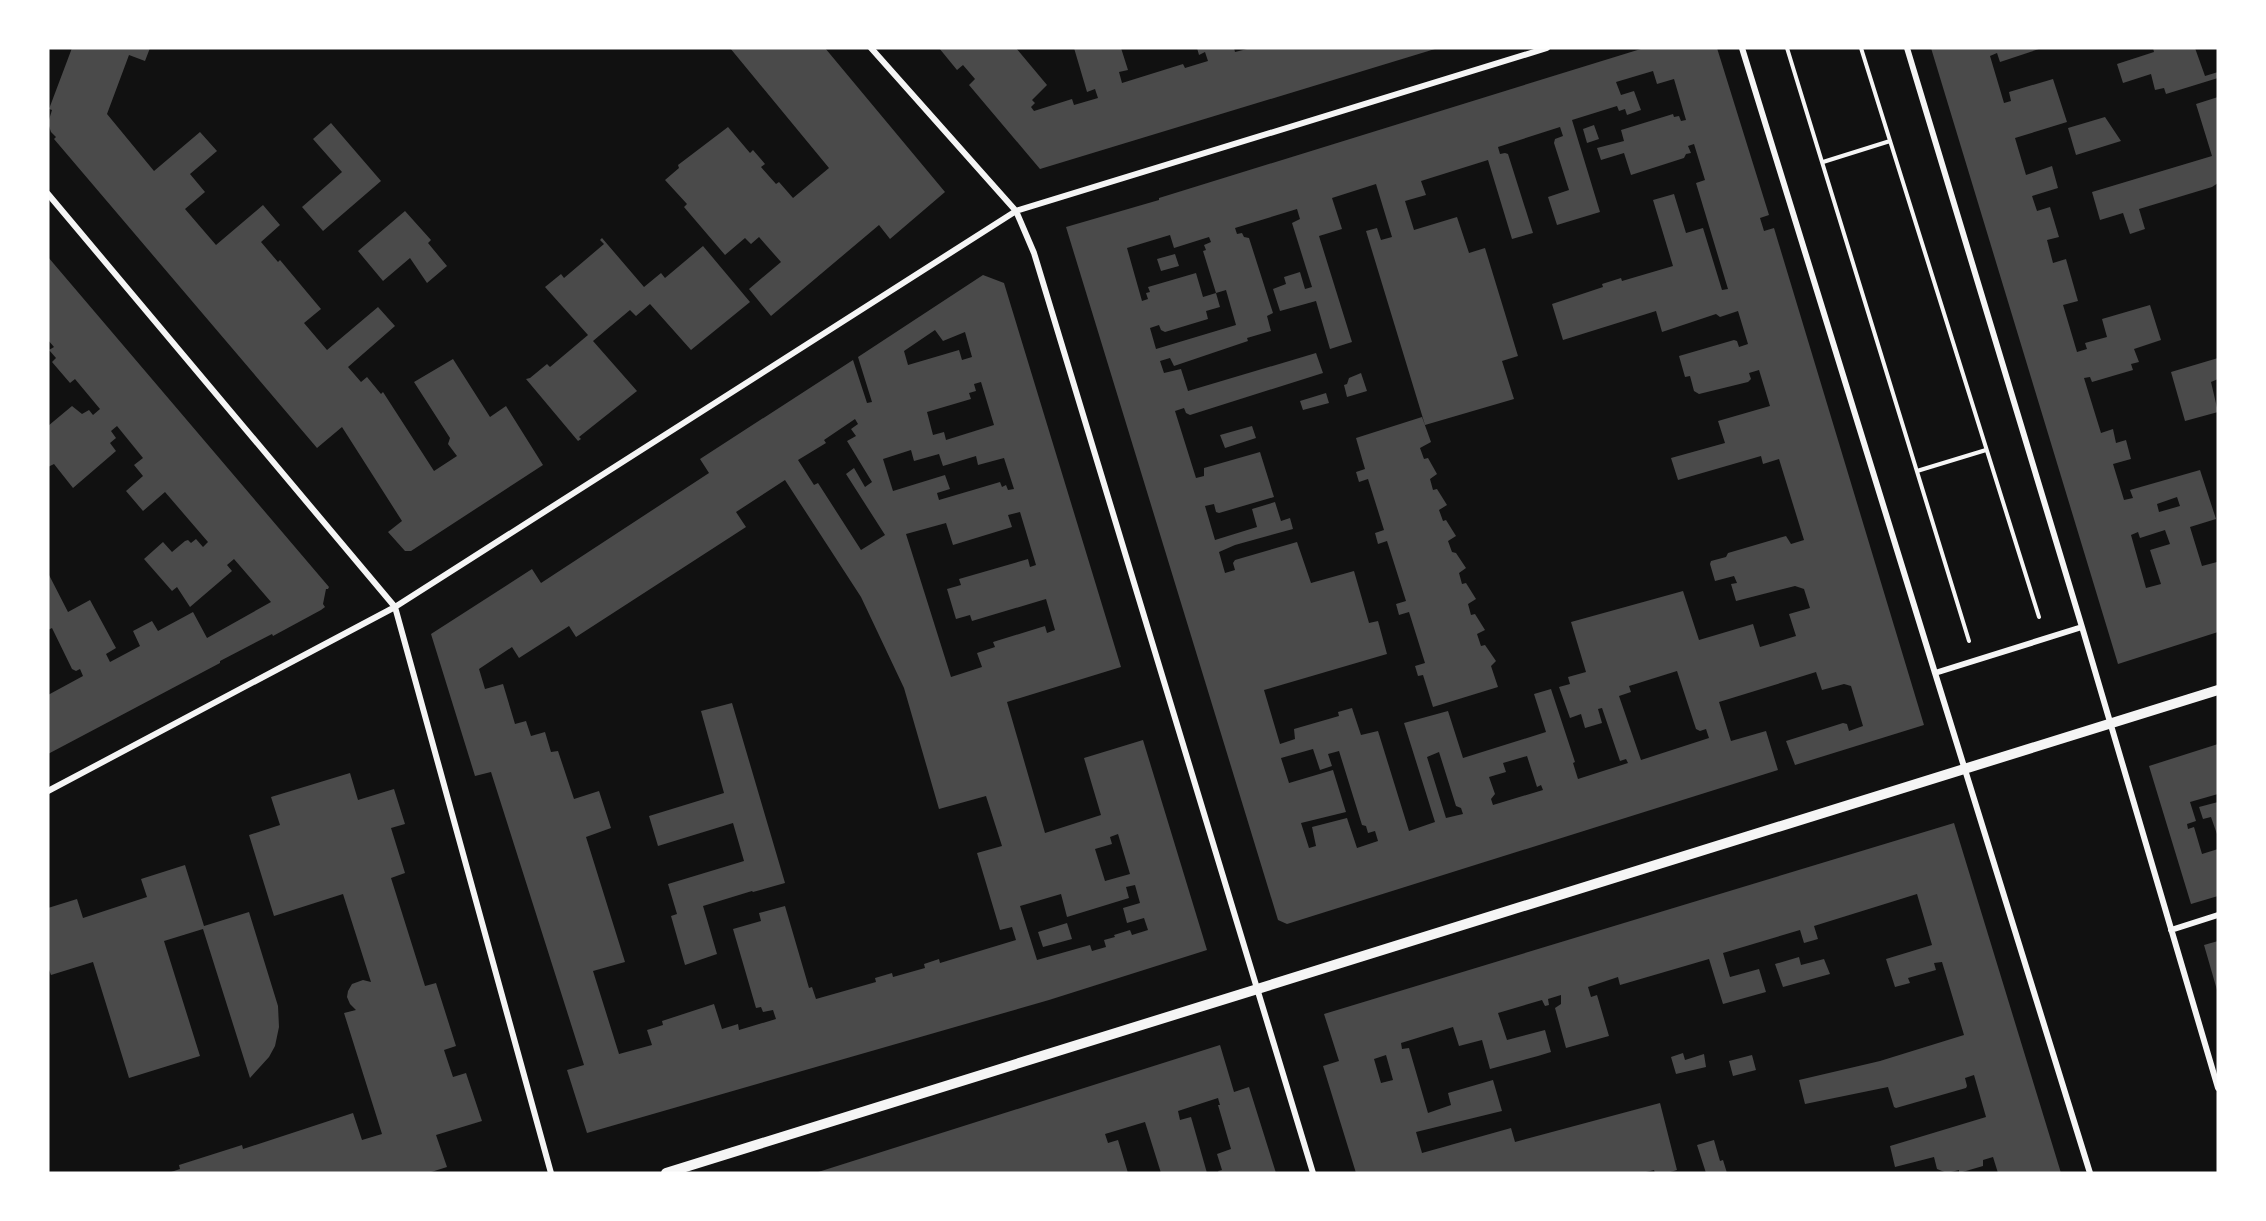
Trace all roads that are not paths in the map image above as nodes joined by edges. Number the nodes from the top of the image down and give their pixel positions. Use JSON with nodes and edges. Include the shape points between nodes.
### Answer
{"nodes":[{"id":1,"x":871,"y":48,"type":"edge"},
{"id":2,"x":1547,"y":48,"type":"edge"},
{"id":3,"x":1742,"y":48,"type":"edge"},
{"id":4,"x":1907,"y":48,"type":"edge"},
{"id":5,"x":48,"y":194,"type":"edge"},
{"id":6,"x":1016,"y":211,"type":"junction"},
{"id":7,"x":395,"y":607,"type":"junction"},
{"id":8,"x":2082,"y":627,"type":"junction"},
{"id":9,"x":1935,"y":673,"type":"junction"},
{"id":10,"x":2218,"y":690,"type":"edge"},
{"id":11,"x":2110,"y":723,"type":"junction"},
{"id":12,"x":1965,"y":769,"type":"junction"},
{"id":13,"x":48,"y":791,"type":"edge"},
{"id":14,"x":2218,"y":915,"type":"edge"},
{"id":15,"x":2171,"y":930,"type":"junction"},
{"id":16,"x":1259,"y":990,"type":"junction"},
{"id":17,"x":2218,"y":1088,"type":"edge"},
{"id":18,"x":551,"y":1173,"type":"edge"},
{"id":19,"x":666,"y":1173,"type":"edge"},
{"id":20,"x":1313,"y":1173,"type":"edge"},
{"id":21,"x":2090,"y":1173,"type":"edge"}],
"edges":[{"from":1,"to":6,"type":"street"},
{"from":2,"to":6,"type":"street"},
{"from":3,"to":9,"type":"street"},
{"from":4,"to":8,"type":"street"},
{"from":5,"to":7,"type":"street"},
{"from":6,"to":7,"type":"street"},
{"from":6,"to":16,"type":"street","via":[[1034,253]]},
{"from":7,"to":13,"type":"street"},
{"from":7,"to":18,"type":"street"},
{"from":8,"to":9,"type":"street"},
{"from":8,"to":11,"type":"street"},
{"from":9,"to":12,"type":"street"},
{"from":10,"to":11,"type":"street"},
{"from":11,"to":12,"type":"street"},
{"from":11,"to":15,"type":"street"},
{"from":12,"to":16,"type":"street"},
{"from":12,"to":21,"type":"street"},
{"from":14,"to":15,"type":"street"},
{"from":15,"to":17,"type":"street"},
{"from":16,"to":19,"type":"street"},
{"from":16,"to":20,"type":"street"}]}
